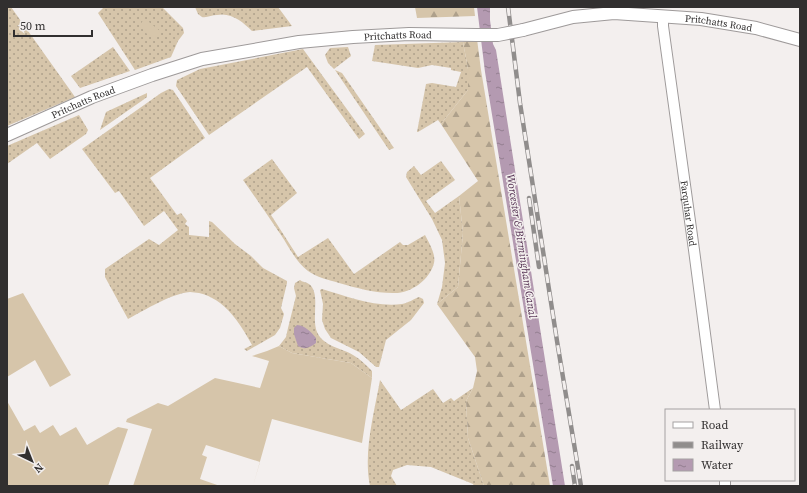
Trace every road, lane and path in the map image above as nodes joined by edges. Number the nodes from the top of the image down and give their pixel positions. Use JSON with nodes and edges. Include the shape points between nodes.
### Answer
{"nodes":[{"id":1,"x":662,"y":11,"type":"edge"},
{"id":2,"x":800,"y":40,"type":"edge"},
{"id":3,"x":7,"y":135,"type":"edge"},
{"id":4,"x":715,"y":409,"type":"edge"}],
"edges":[{"from":1,"to":2,"type":"street","name":"Pritchatts Road","via":[[756,28]]},
{"from":1,"to":3,"type":"street","name":"Pritchatts Road","bridge":true,"via":[[573,17],[498,35],[409,34],[353,37],[299,42],[202,59],[92,97]]},
{"from":1,"to":4,"type":"street","name":"Farquhar Road"}]}
